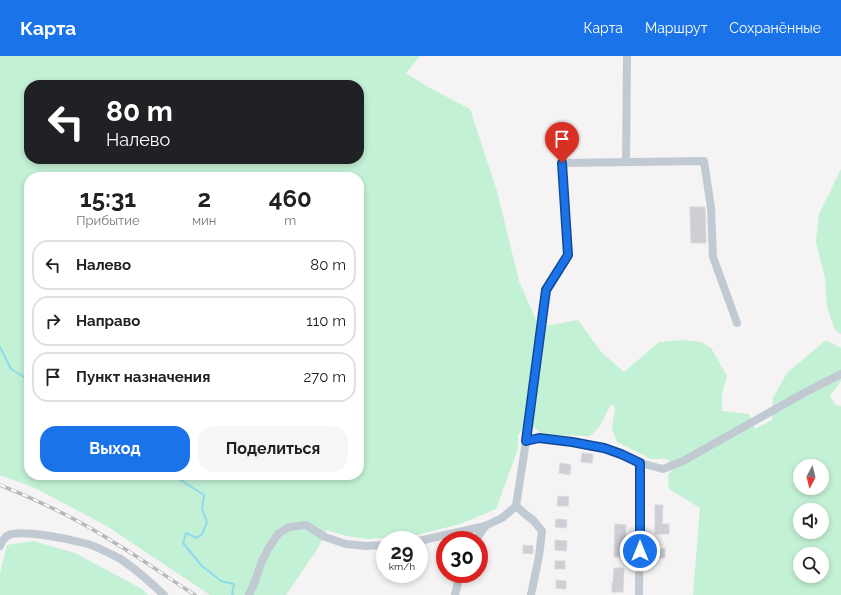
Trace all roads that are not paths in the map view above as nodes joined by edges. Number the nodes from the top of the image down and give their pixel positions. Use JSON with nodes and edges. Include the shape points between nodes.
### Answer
{"nodes":[{"id":1,"x":627,"y":56,"type":"edge"},
{"id":2,"x":626,"y":162,"type":"junction"},
{"id":3,"x":737,"y":323,"type":"dead end"},
{"id":4,"x":841,"y":374,"type":"edge"},
{"id":5,"x":526,"y":441,"type":"junction"},
{"id":6,"x":640,"y":463,"type":"junction"},
{"id":7,"x":516,"y":506,"type":"junction"},
{"id":8,"x":485,"y":526,"type":"junction"},
{"id":9,"x":482,"y":531,"type":"edge"},
{"id":10,"x":428,"y":539,"type":"edge"},
{"id":11,"x":376,"y":545,"type":"edge"},
{"id":12,"x":0,"y":546,"type":"edge"},
{"id":13,"x":458,"y":583,"type":"edge"},
{"id":14,"x":164,"y":595,"type":"edge"},
{"id":15,"x":249,"y":595,"type":"edge"},
{"id":16,"x":455,"y":595,"type":"edge"},
{"id":17,"x":531,"y":595,"type":"edge"},
{"id":18,"x":639,"y":595,"type":"edge"}],
"edges":[{"from":1,"to":2,"type":"street"},
{"from":2,"to":3,"type":"street","via":[[704,161],[711,208],[713,257]]},
{"from":2,"to":5,"type":"street","via":[[562,163],[568,255],[546,290]]},
{"from":4,"to":6,"type":"street","via":[[683,461],[663,469]]},
{"from":5,"to":6,"type":"street","via":[[539,438],[597,446]]},
{"from":5,"to":7,"type":"street"},
{"from":6,"to":18,"type":"street"},
{"from":7,"to":8,"type":"street","via":[[502,518]]},
{"from":7,"to":17,"type":"street","via":[[542,531]]},
{"from":8,"to":9,"type":"street"},
{"from":8,"to":10,"type":"street"},
{"from":11,"to":15,"type":"street","via":[[346,544],[306,525],[289,527],[278,534],[268,549]]},
{"from":12,"to":14,"type":"street","via":[[8,535],[19,533],[90,544],[119,559],[149,580]]},
{"from":13,"to":16,"type":"street"}]}
